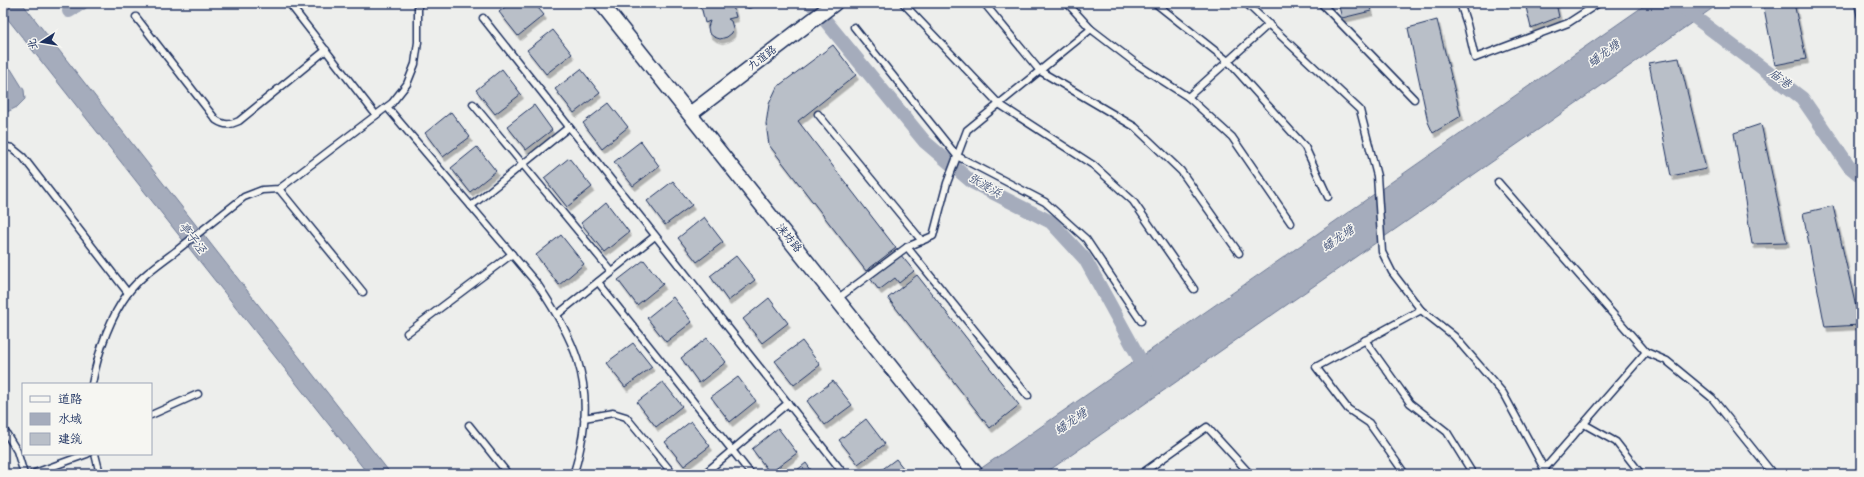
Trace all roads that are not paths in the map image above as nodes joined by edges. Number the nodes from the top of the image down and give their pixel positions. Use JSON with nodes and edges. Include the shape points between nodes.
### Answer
{"nodes":[{"id":1,"x":289,"y":3,"type":"edge"},
{"id":2,"x":418,"y":3,"type":"edge"},
{"id":3,"x":602,"y":3,"type":"edge"},
{"id":4,"x":903,"y":3,"type":"edge"},
{"id":5,"x":984,"y":3,"type":"edge"},
{"id":6,"x":1155,"y":3,"type":"edge"},
{"id":7,"x":1246,"y":3,"type":"edge"},
{"id":8,"x":1321,"y":3,"type":"edge"},
{"id":9,"x":1460,"y":3,"type":"edge"},
{"id":10,"x":1585,"y":3,"type":"edge"},
{"id":11,"x":1599,"y":3,"type":"edge"},
{"id":12,"x":833,"y":5,"type":"edge"},
{"id":13,"x":1071,"y":5,"type":"edge"},
{"id":14,"x":1587,"y":11,"type":"junction"},
{"id":15,"x":136,"y":17,"type":"dead end"},
{"id":16,"x":483,"y":18,"type":"dead end"},
{"id":17,"x":1269,"y":24,"type":"junction"},
{"id":18,"x":854,"y":27,"type":"dead end"},
{"id":19,"x":1091,"y":29,"type":"junction"},
{"id":20,"x":326,"y":50,"type":"junction"},
{"id":21,"x":1228,"y":61,"type":"junction"},
{"id":22,"x":1040,"y":71,"type":"junction"},
{"id":23,"x":1188,"y":97,"type":"junction"},
{"id":24,"x":1414,"y":99,"type":"dead end"},
{"id":25,"x":473,"y":104,"type":"dead end"},
{"id":26,"x":999,"y":104,"type":"junction"},
{"id":27,"x":387,"y":107,"type":"junction"},
{"id":28,"x":376,"y":114,"type":"junction"},
{"id":29,"x":690,"y":114,"type":"junction"},
{"id":30,"x":818,"y":114,"type":"dead end"},
{"id":31,"x":569,"y":127,"type":"junction"},
{"id":32,"x":3,"y":146,"type":"edge"},
{"id":33,"x":957,"y":156,"type":"junction"},
{"id":34,"x":523,"y":165,"type":"junction"},
{"id":35,"x":1498,"y":182,"type":"dead end"},
{"id":36,"x":279,"y":188,"type":"junction"},
{"id":37,"x":1328,"y":197,"type":"dead end"},
{"id":38,"x":471,"y":206,"type":"junction"},
{"id":39,"x":1291,"y":223,"type":"dead end"},
{"id":40,"x":655,"y":236,"type":"junction"},
{"id":41,"x":922,"y":241,"type":"junction"},
{"id":42,"x":907,"y":248,"type":"junction"},
{"id":43,"x":1239,"y":253,"type":"dead end"},
{"id":44,"x":512,"y":254,"type":"junction"},
{"id":45,"x":611,"y":271,"type":"junction"},
{"id":46,"x":598,"y":282,"type":"junction"},
{"id":47,"x":1194,"y":289,"type":"dead end"},
{"id":48,"x":363,"y":292,"type":"dead end"},
{"id":49,"x":128,"y":293,"type":"junction"},
{"id":50,"x":837,"y":299,"type":"junction"},
{"id":51,"x":1421,"y":310,"type":"junction"},
{"id":52,"x":558,"y":314,"type":"junction"},
{"id":53,"x":1142,"y":322,"type":"dead end"},
{"id":54,"x":407,"y":333,"type":"dead end"},
{"id":55,"x":1365,"y":340,"type":"junction"},
{"id":56,"x":1646,"y":352,"type":"junction"},
{"id":57,"x":92,"y":383,"type":"edge"},
{"id":58,"x":198,"y":394,"type":"dead end"},
{"id":59,"x":1028,"y":396,"type":"dead end"},
{"id":60,"x":788,"y":403,"type":"junction"},
{"id":61,"x":152,"y":415,"type":"edge"},
{"id":62,"x":584,"y":418,"type":"junction"},
{"id":63,"x":1584,"y":424,"type":"junction"},
{"id":64,"x":469,"y":425,"type":"dead end"},
{"id":65,"x":3,"y":428,"type":"edge"},
{"id":66,"x":732,"y":450,"type":"junction"},
{"id":67,"x":84,"y":455,"type":"edge"},
{"id":68,"x":96,"y":455,"type":"edge"},
{"id":69,"x":1545,"y":471,"type":"edge"},
{"id":70,"x":24,"y":474,"type":"edge"},
{"id":71,"x":32,"y":474,"type":"edge"},
{"id":72,"x":100,"y":474,"type":"edge"},
{"id":73,"x":508,"y":474,"type":"edge"},
{"id":74,"x":573,"y":474,"type":"edge"},
{"id":75,"x":673,"y":474,"type":"edge"},
{"id":76,"x":704,"y":474,"type":"edge"},
{"id":77,"x":751,"y":474,"type":"edge"},
{"id":78,"x":844,"y":474,"type":"edge"},
{"id":79,"x":976,"y":474,"type":"edge"},
{"id":80,"x":1142,"y":474,"type":"edge"},
{"id":81,"x":1250,"y":474,"type":"edge"},
{"id":82,"x":1405,"y":474,"type":"edge"},
{"id":83,"x":1473,"y":474,"type":"edge"},
{"id":84,"x":1540,"y":474,"type":"edge"},
{"id":85,"x":1641,"y":474,"type":"edge"},
{"id":86,"x":1773,"y":474,"type":"edge"}],
"edges":[{"from":1,"to":20,"type":"lane"},
{"from":2,"to":27,"type":"lane","via":[[415,64],[407,84]]},
{"from":3,"to":29,"type":"street","name":"涞坊路"},
{"from":4,"to":26,"type":"lane"},
{"from":5,"to":22,"type":"lane"},
{"from":6,"to":21,"type":"lane"},
{"from":7,"to":17,"type":"lane"},
{"from":8,"to":24,"type":"lane"},
{"from":9,"to":14,"type":"lane","via":[[1475,58],[1568,23]]},
{"from":10,"to":14,"type":"lane"},
{"from":11,"to":14,"type":"lane"},
{"from":12,"to":29,"type":"street","name":"九谊路"},
{"from":13,"to":19,"type":"lane"},
{"from":15,"to":20,"type":"lane","via":[[216,120],[224,125],[232,125],[239,121]]},
{"from":16,"to":31,"type":"lane"},
{"from":17,"to":21,"type":"lane"},
{"from":17,"to":51,"type":"lane","via":[[1360,110],[1377,176],[1382,252],[1392,272]]},
{"from":18,"to":33,"type":"lane"},
{"from":19,"to":22,"type":"lane"},
{"from":19,"to":23,"type":"lane","via":[[1138,65]]},
{"from":20,"to":28,"type":"lane"},
{"from":21,"to":23,"type":"lane"},
{"from":21,"to":37,"type":"lane","via":[[1305,147]]},
{"from":22,"to":26,"type":"lane"},
{"from":22,"to":43,"type":"lane","via":[[1135,127],[1181,171]]},
{"from":23,"to":39,"type":"lane","via":[[1232,137]]},
{"from":25,"to":34,"type":"lane"},
{"from":26,"to":33,"type":"lane","via":[[967,130]]},
{"from":26,"to":47,"type":"lane","via":[[1093,165],[1133,201]]},
{"from":27,"to":28,"type":"lane"},
{"from":27,"to":38,"type":"lane"},
{"from":28,"to":36,"type":"lane"},
{"from":29,"to":50,"type":"street","name":"涞坊路"},
{"from":30,"to":41,"type":"lane"},
{"from":31,"to":34,"type":"lane"},
{"from":31,"to":40,"type":"lane"},
{"from":32,"to":49,"type":"lane","via":[[12,148],[22,157]]},
{"from":33,"to":41,"type":"lane","via":[[933,236]]},
{"from":33,"to":53,"type":"lane","via":[[1045,202],[1086,239]]},
{"from":34,"to":38,"type":"lane"},
{"from":34,"to":45,"type":"lane"},
{"from":35,"to":56,"type":"lane"},
{"from":36,"to":48,"type":"lane"},
{"from":36,"to":49,"type":"lane","via":[[262,190],[244,197],[149,272]]},
{"from":38,"to":44,"type":"lane"},
{"from":40,"to":45,"type":"lane"},
{"from":40,"to":60,"type":"lane"},
{"from":41,"to":42,"type":"lane"},
{"from":42,"to":50,"type":"lane"},
{"from":42,"to":59,"type":"lane"},
{"from":44,"to":52,"type":"lane"},
{"from":44,"to":54,"type":"lane"},
{"from":45,"to":46,"type":"lane"},
{"from":46,"to":52,"type":"lane"},
{"from":46,"to":66,"type":"lane"},
{"from":49,"to":57,"type":"lane","via":[[107,332]]},
{"from":50,"to":79,"type":"street","name":"涞坊路"},
{"from":51,"to":55,"type":"lane"},
{"from":51,"to":69,"type":"lane","via":[[1454,336],[1503,393]]},
{"from":52,"to":62,"type":"lane","via":[[576,353],[585,393]]},
{"from":55,"to":82,"type":"lane","via":[[1316,367],[1348,409],[1369,423]]},
{"from":55,"to":83,"type":"lane","via":[[1410,403],[1447,432]]},
{"from":56,"to":63,"type":"lane"},
{"from":56,"to":86,"type":"lane","via":[[1667,361],[1712,398]]},
{"from":58,"to":61,"type":"lane"},
{"from":60,"to":66,"type":"lane"},
{"from":60,"to":78,"type":"lane"},
{"from":62,"to":74,"type":"lane"},
{"from":62,"to":75,"type":"lane","via":[[613,413],[626,417]]},
{"from":63,"to":69,"type":"lane"},
{"from":63,"to":85,"type":"lane","via":[[1616,442]]},
{"from":64,"to":73,"type":"lane"},
{"from":65,"to":70,"type":"lane","via":[[17,451]]},
{"from":66,"to":76,"type":"lane"},
{"from":66,"to":77,"type":"lane"},
{"from":67,"to":71,"type":"lane"},
{"from":68,"to":72,"type":"lane"},
{"from":69,"to":84,"type":"lane"},
{"from":80,"to":81,"type":"lane","via":[[1207,427]]}]}
